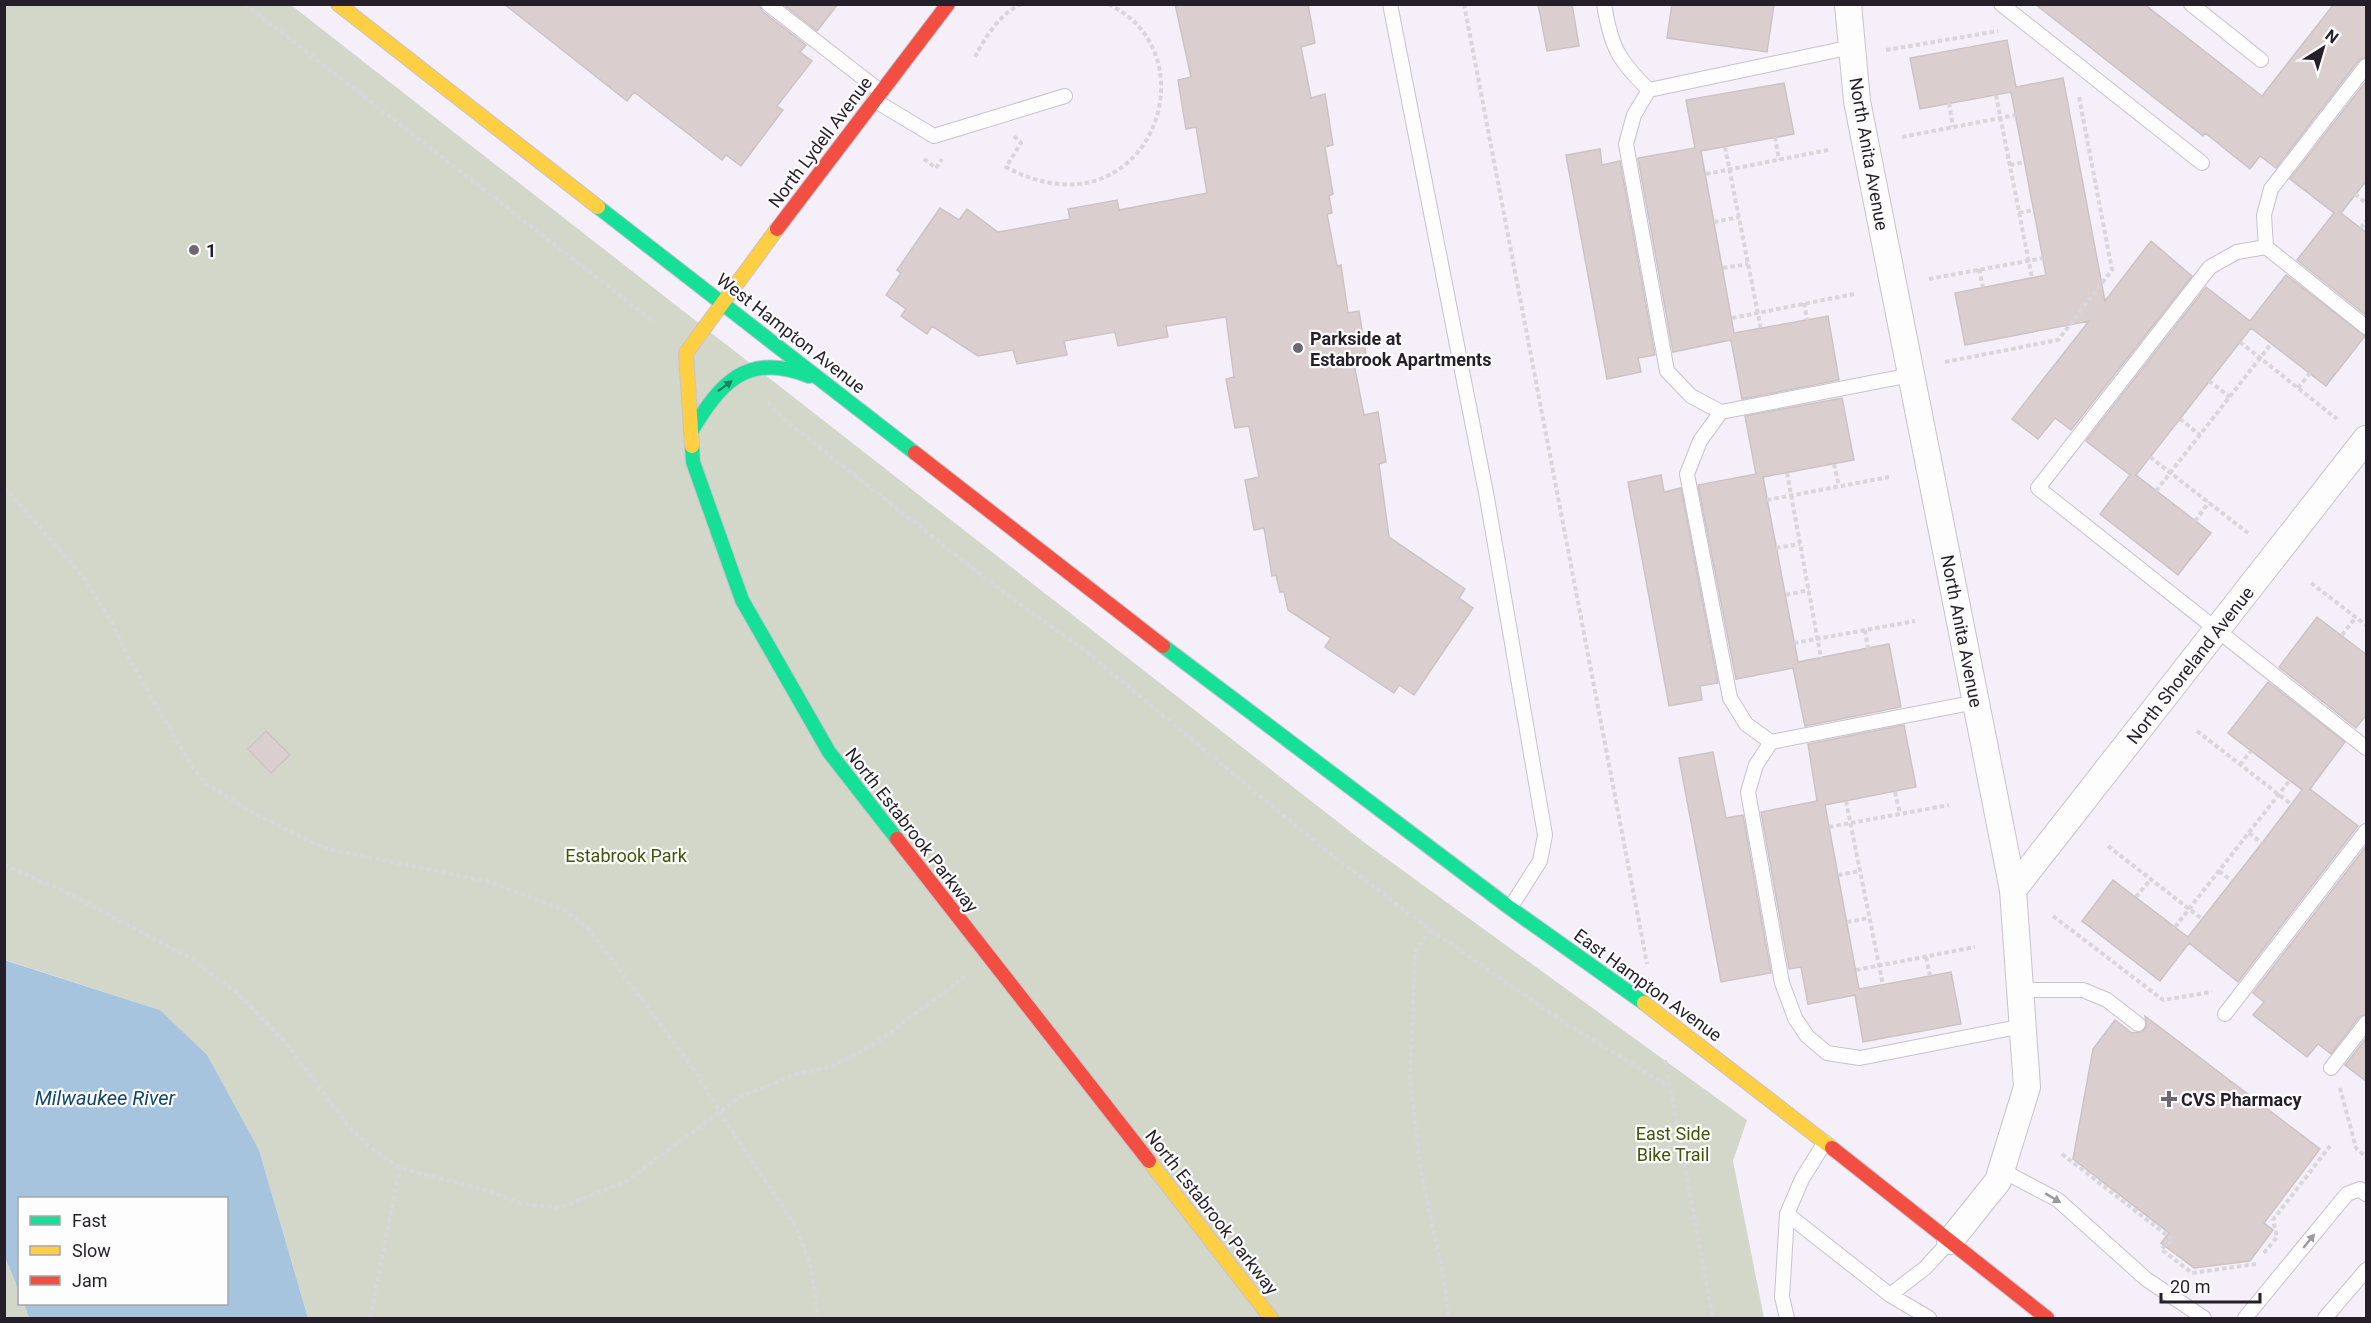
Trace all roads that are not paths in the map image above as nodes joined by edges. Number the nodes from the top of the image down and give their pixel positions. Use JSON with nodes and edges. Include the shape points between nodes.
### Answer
{"nodes":[{"id":1,"x":338,"y":4,"type":"edge"},
{"id":2,"x":768,"y":4,"type":"edge"},
{"id":3,"x":948,"y":4,"type":"edge"},
{"id":4,"x":1390,"y":4,"type":"edge"},
{"id":5,"x":1604,"y":4,"type":"edge"},
{"id":6,"x":1848,"y":4,"type":"edge"},
{"id":7,"x":2001,"y":4,"type":"edge"},
{"id":8,"x":2191,"y":4,"type":"edge"},
{"id":9,"x":1852,"y":47,"type":"junction"},
{"id":10,"x":2261,"y":60,"type":"dead end"},
{"id":11,"x":2367,"y":66,"type":"edge"},
{"id":12,"x":1649,"y":90,"type":"junction"},
{"id":13,"x":877,"y":96,"type":"junction"},
{"id":14,"x":1065,"y":96,"type":"dead end"},
{"id":15,"x":2202,"y":163,"type":"dead end"},
{"id":16,"x":2266,"y":247,"type":"junction"},
{"id":17,"x":722,"y":301,"type":"junction"},
{"id":18,"x":2367,"y":327,"type":"edge"},
{"id":19,"x":1911,"y":375,"type":"junction"},
{"id":20,"x":827,"y":384,"type":"junction"},
{"id":21,"x":1721,"y":412,"type":"junction"},
{"id":22,"x":691,"y":432,"type":"junction"},
{"id":23,"x":2367,"y":439,"type":"edge"},
{"id":24,"x":2218,"y":629,"type":"junction"},
{"id":25,"x":1221,"y":691,"type":"joint"},
{"id":26,"x":1976,"y":702,"type":"junction"},
{"id":27,"x":1771,"y":742,"type":"junction"},
{"id":28,"x":2367,"y":748,"type":"edge"},
{"id":29,"x":2367,"y":831,"type":"edge"},
{"id":30,"x":2013,"y":890,"type":"junction"},
{"id":31,"x":1510,"y":908,"type":"junction"},
{"id":32,"x":2020,"y":990,"type":"junction"},
{"id":33,"x":2225,"y":1014,"type":"dead end"},
{"id":34,"x":2367,"y":1023,"type":"edge"},
{"id":35,"x":2138,"y":1024,"type":"dead end"},
{"id":36,"x":2023,"y":1026,"type":"junction"},
{"id":37,"x":2331,"y":1068,"type":"road end"},
{"id":38,"x":1825,"y":1142,"type":"junction"},
{"id":39,"x":2001,"y":1170,"type":"junction"},
{"id":40,"x":2367,"y":1194,"type":"edge"},
{"id":41,"x":1787,"y":1215,"type":"junction"},
{"id":42,"x":1950,"y":1241,"type":"junction"},
{"id":43,"x":2367,"y":1270,"type":"edge"},
{"id":44,"x":1890,"y":1295,"type":"junction"},
{"id":45,"x":1271,"y":1318,"type":"edge"},
{"id":46,"x":1787,"y":1318,"type":"edge"},
{"id":47,"x":1929,"y":1318,"type":"edge"},
{"id":48,"x":2047,"y":1318,"type":"edge"},
{"id":49,"x":2204,"y":1318,"type":"edge"},
{"id":50,"x":2245,"y":1318,"type":"edge"},
{"id":51,"x":2325,"y":1318,"type":"edge"}],
"edges":[{"from":1,"to":17,"type":"main road","name":"West Hampton Avenue"},
{"from":2,"to":13,"type":"lane"},
{"from":3,"to":13,"type":"main road","name":"North Lydell Avenue"},
{"from":4,"to":31,"type":"lane","via":[[1487,498],[1545,835],[1540,861]]},
{"from":5,"to":12,"type":"lane","via":[[1609,34],[1623,65]]},
{"from":6,"to":9,"type":"street","name":"North Anita Avenue"},
{"from":7,"to":15,"type":"lane"},
{"from":8,"to":10,"type":"lane"},
{"from":9,"to":12,"type":"lane"},
{"from":9,"to":19,"type":"street","name":"North Anita Avenue","via":[[1857,101]]},
{"from":11,"to":16,"type":"lane","via":[[2271,189],[2264,215]]},
{"from":12,"to":21,"type":"lane","via":[[1634,115],[1626,144],[1667,371],[1691,396]]},
{"from":13,"to":14,"type":"lane","via":[[934,136]]},
{"from":13,"to":17,"type":"main road","name":"North Lydell Avenue"},
{"from":16,"to":18,"type":"lane"},
{"from":16,"to":24,"type":"lane","via":[[2237,252],[2210,267],[2038,488]]},
{"from":17,"to":20,"type":"main road","name":"West Hampton Avenue"},
{"from":17,"to":22,"type":"main road","name":"North Estabrook Parkway","via":[[686,353]]},
{"from":19,"to":21,"type":"lane"},
{"from":19,"to":26,"type":"street","name":"North Anita Avenue"},
{"from":22,"to":20,"type":"main road","one_way":true,"via":[[718,390],[743,373],[764,366],[799,371]]},
{"from":20,"to":25,"type":"main road","name":"West Hampton Avenue"},
{"from":21,"to":27,"type":"lane","via":[[1700,441],[1687,474],[1730,698],[1746,724]]},
{"from":22,"to":45,"type":"main road","name":"North Estabrook Parkway","via":[[693,462],[742,600],[829,752]]},
{"from":23,"to":24,"type":"street","name":"North Shoreland Avenue"},
{"from":24,"to":28,"type":"lane"},
{"from":24,"to":30,"type":"street","name":"North Shoreland Avenue"},
{"from":25,"to":31,"type":"main road","name":"East Hampton Avenue"},
{"from":26,"to":27,"type":"lane"},
{"from":26,"to":30,"type":"street","name":"North Anita Avenue"},
{"from":27,"to":36,"type":"lane","via":[[1756,765],[1748,792],[1782,983],[1795,1018],[1807,1036],[1827,1053],[1860,1058]]},
{"from":29,"to":33,"type":"lane"},
{"from":30,"to":32,"type":"street","name":"North Anita Avenue"},
{"from":31,"to":38,"type":"main road","name":"East Hampton Avenue","via":[[1656,1011]]},
{"from":32,"to":35,"type":"lane","via":[[2083,990],[2107,1000]]},
{"from":32,"to":36,"type":"street","name":"North Anita Avenue"},
{"from":34,"to":37,"type":"lane"},
{"from":36,"to":39,"type":"street","name":"North Anita Avenue","via":[[2028,1087]]},
{"from":38,"to":41,"type":"lane","via":[[1802,1179]]},
{"from":38,"to":42,"type":"main road","name":"East Hampton Avenue"},
{"from":39,"to":42,"type":"street","name":"North Anita Avenue","via":[[1998,1181]]},
{"from":39,"to":49,"type":"lane","one_way":true,"via":[[2058,1200],[2146,1279]]},
{"from":50,"to":40,"type":"lane","one_way":true,"via":[[2347,1194],[2360,1189]]},
{"from":41,"to":44,"type":"lane"},
{"from":41,"to":46,"type":"lane","via":[[1782,1298]]},
{"from":42,"to":44,"type":"lane","via":[[1925,1268]]},
{"from":42,"to":48,"type":"main road","name":"East Hampton Avenue"},
{"from":43,"to":51,"type":"lane"},
{"from":44,"to":47,"type":"lane"}]}
